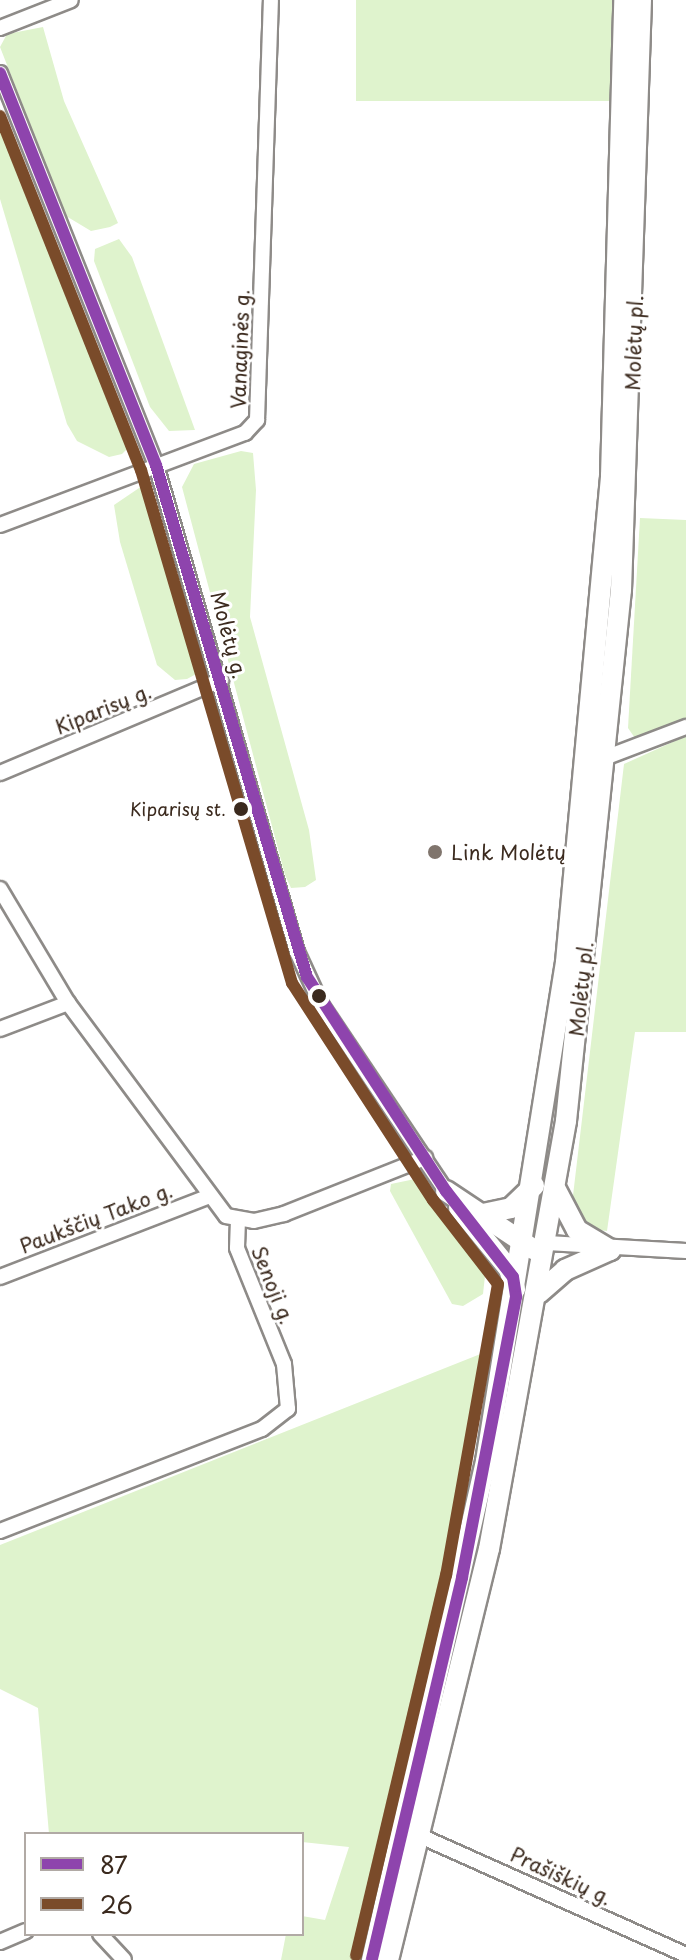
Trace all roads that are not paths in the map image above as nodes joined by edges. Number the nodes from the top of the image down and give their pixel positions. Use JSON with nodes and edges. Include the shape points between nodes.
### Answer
{"nodes":[{"id":1,"x":71,"y":0,"type":"edge"},
{"id":2,"x":271,"y":0,"type":"edge"},
{"id":3,"x":624,"y":0,"type":"edge"},
{"id":4,"x":641,"y":0,"type":"edge"},
{"id":5,"x":0,"y":28,"type":"edge"},
{"id":6,"x":0,"y":73,"type":"edge"},
{"id":7,"x":156,"y":465,"type":"junction"},
{"id":8,"x":0,"y":525,"type":"edge"},
{"id":9,"x":221,"y":680,"type":"junction"},
{"id":10,"x":686,"y":727,"type":"edge"},
{"id":11,"x":607,"y":757,"type":"junction"},
{"id":12,"x":0,"y":773,"type":"edge"},
{"id":13,"x":0,"y":889,"type":"edge"},
{"id":14,"x":68,"y":1003,"type":"junction"},
{"id":15,"x":0,"y":1029,"type":"edge"},
{"id":16,"x":425,"y":1158,"type":"junction"},
{"id":17,"x":534,"y":1186,"type":"junction"},
{"id":18,"x":555,"y":1189,"type":"junction"},
{"id":19,"x":446,"y":1191,"type":"joint"},
{"id":20,"x":207,"y":1197,"type":"junction"},
{"id":21,"x":478,"y":1218,"type":"junction"},
{"id":22,"x":238,"y":1221,"type":"junction"},
{"id":23,"x":548,"y":1236,"type":"junction"},
{"id":24,"x":525,"y":1241,"type":"junction"},
{"id":25,"x":610,"y":1250,"type":"junction"},
{"id":26,"x":686,"y":1251,"type":"edge"},
{"id":27,"x":0,"y":1277,"type":"edge"},
{"id":28,"x":541,"y":1284,"type":"junction"},
{"id":29,"x":516,"y":1297,"type":"junction"},
{"id":30,"x":0,"y":1531,"type":"edge"},
{"id":31,"x":418,"y":1835,"type":"junction"},
{"id":32,"x":24,"y":1932,"type":"edge"},
{"id":33,"x":102,"y":1936,"type":"edge"},
{"id":34,"x":0,"y":1942,"type":"edge"},
{"id":35,"x":686,"y":1955,"type":"edge"},
{"id":36,"x":121,"y":1959,"type":"edge"},
{"id":37,"x":372,"y":1960,"type":"edge"},
{"id":38,"x":388,"y":1960,"type":"edge"}],
"edges":[{"from":1,"to":5,"type":"street"},
{"from":2,"to":7,"type":"street","name":"Vanaginės g.","via":[[257,420],[245,433]]},
{"from":3,"to":17,"type":"highway","name":"Molėtų pl.","via":[[604,588],[581,835]]},
{"from":4,"to":11,"type":"highway","name":"Molėtų pl.","via":[[631,416]]},
{"from":6,"to":7,"type":"street","name":"Molėtų g."},
{"from":7,"to":8,"type":"street","name":"Vanaginės g."},
{"from":7,"to":9,"type":"street","name":"Molėtų g."},
{"from":9,"to":12,"type":"street","name":"Kiparisų g."},
{"from":9,"to":16,"type":"street","name":"Molėtų g.","via":[[307,977]]},
{"from":10,"to":11,"type":"street"},
{"from":11,"to":18,"type":"highway","name":"Molėtų pl."},
{"from":13,"to":14,"type":"street"},
{"from":14,"to":15,"type":"street"},
{"from":14,"to":20,"type":"street"},
{"from":16,"to":19,"type":"street","name":"Molėtų g."},
{"from":16,"to":22,"type":"street","via":[[329,1201]]},
{"from":17,"to":21,"type":"highway","via":[[511,1208]]},
{"from":17,"to":24,"type":"highway","name":"Molėtų pl."},
{"from":18,"to":23,"type":"highway","name":"Molėtų pl."},
{"from":18,"to":25,"type":"highway","via":[[577,1230]]},
{"from":19,"to":21,"type":"highway"},
{"from":20,"to":22,"type":"street"},
{"from":20,"to":27,"type":"street","name":"Paukščių Tako g."},
{"from":21,"to":24,"type":"highway"},
{"from":21,"to":29,"type":"highway","via":[[509,1269]]},
{"from":22,"to":30,"type":"street","name":"Senoji g.","via":[[237,1248],[288,1379],[288,1409],[262,1429]]},
{"from":23,"to":24,"type":"highway"},
{"from":23,"to":25,"type":"street"},
{"from":23,"to":28,"type":"highway","name":"Molėtų pl."},
{"from":24,"to":28,"type":"highway"},
{"from":24,"to":29,"type":"highway","name":"Molėtų pl."},
{"from":25,"to":26,"type":"street"},
{"from":25,"to":28,"type":"highway"},
{"from":28,"to":31,"type":"highway","name":"Molėtų pl.","via":[[489,1549]]},
{"from":29,"to":37,"type":"highway","name":"Molėtų pl.","via":[[462,1578]]},
{"from":31,"to":35,"type":"street","name":"Prašiškių g."},
{"from":31,"to":38,"type":"highway","name":"Molėtų pl."},
{"from":32,"to":34,"type":"street"},
{"from":33,"to":36,"type":"street"}]}
